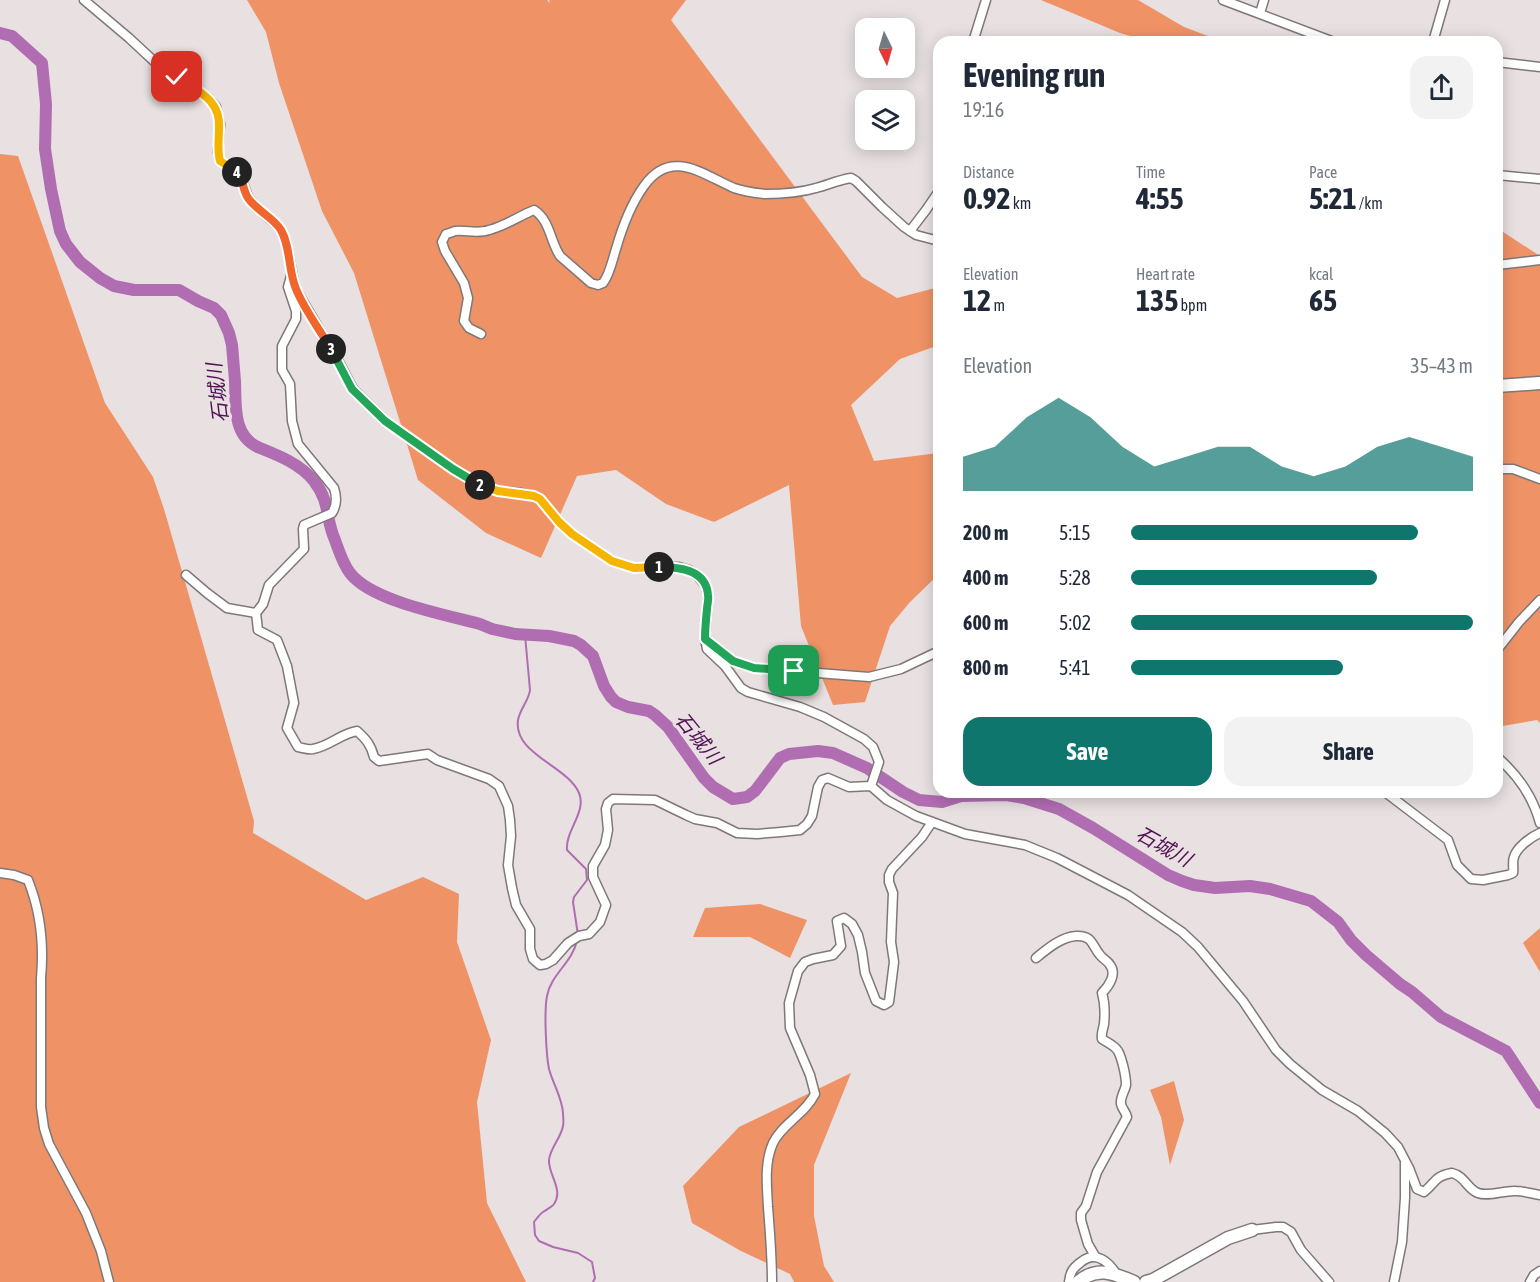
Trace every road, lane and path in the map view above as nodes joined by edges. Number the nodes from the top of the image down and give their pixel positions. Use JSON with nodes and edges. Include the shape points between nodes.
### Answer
{"nodes":[{"id":1,"x":84,"y":0,"type":"edge"},
{"id":2,"x":986,"y":0,"type":"edge"},
{"id":3,"x":1223,"y":0,"type":"edge"},
{"id":4,"x":1264,"y":0,"type":"edge"},
{"id":5,"x":1445,"y":0,"type":"edge"},
{"id":6,"x":1260,"y":13,"type":"junction"},
{"id":7,"x":975,"y":36,"type":"edge"},
{"id":8,"x":1317,"y":36,"type":"edge"},
{"id":9,"x":1434,"y":36,"type":"edge"},
{"id":10,"x":1503,"y":63,"type":"edge"},
{"id":11,"x":1540,"y":67,"type":"edge"},
{"id":12,"x":1503,"y":176,"type":"edge"},
{"id":13,"x":1540,"y":179,"type":"edge"},
{"id":14,"x":933,"y":200,"type":"edge"},
{"id":15,"x":910,"y":231,"type":"junction"},
{"id":16,"x":933,"y":239,"type":"edge"},
{"id":17,"x":1540,"y":260,"type":"edge"},
{"id":18,"x":1503,"y":264,"type":"edge"},
{"id":19,"x":291,"y":272,"type":"junction"},
{"id":20,"x":481,"y":334,"type":"dead end"},
{"id":21,"x":1540,"y":383,"type":"edge"},
{"id":22,"x":1503,"y":386,"type":"edge"},
{"id":23,"x":1503,"y":469,"type":"edge"},
{"id":24,"x":1540,"y":479,"type":"edge"},
{"id":25,"x":186,"y":575,"type":"dead end"},
{"id":26,"x":1540,"y":600,"type":"edge"},
{"id":27,"x":256,"y":613,"type":"junction"},
{"id":28,"x":705,"y":639,"type":"junction"},
{"id":29,"x":1503,"y":642,"type":"edge"},
{"id":30,"x":933,"y":654,"type":"edge"},
{"id":31,"x":1503,"y":764,"type":"edge"},
{"id":32,"x":871,"y":785,"type":"junction"},
{"id":33,"x":1392,"y":798,"type":"edge"},
{"id":34,"x":932,"y":822,"type":"junction"},
{"id":35,"x":1540,"y":823,"type":"edge"},
{"id":36,"x":1540,"y":833,"type":"edge"},
{"id":37,"x":0,"y":873,"type":"edge"},
{"id":38,"x":1036,"y":958,"type":"dead end"},
{"id":39,"x":1405,"y":1160,"type":"junction"},
{"id":40,"x":1540,"y":1195,"type":"edge"},
{"id":41,"x":1252,"y":1230,"type":"joint"},
{"id":42,"x":1095,"y":1256,"type":"junction"},
{"id":43,"x":1540,"y":1271,"type":"edge"},
{"id":44,"x":1117,"y":1275,"type":"junction"},
{"id":45,"x":109,"y":1282,"type":"edge"},
{"id":46,"x":772,"y":1282,"type":"edge"},
{"id":47,"x":1069,"y":1282,"type":"edge"},
{"id":48,"x":1078,"y":1282,"type":"edge"},
{"id":49,"x":1134,"y":1282,"type":"edge"},
{"id":50,"x":1146,"y":1282,"type":"edge"},
{"id":51,"x":1329,"y":1282,"type":"edge"},
{"id":52,"x":1394,"y":1282,"type":"edge"},
{"id":53,"x":1530,"y":1282,"type":"edge"}],
"edges":[{"from":1,"to":19,"type":"street","via":[[157,64],[216,107],[220,161],[237,172],[248,197],[282,232]]},
{"from":2,"to":7,"type":"street"},
{"from":3,"to":6,"type":"street"},
{"from":4,"to":6,"type":"street"},
{"from":5,"to":9,"type":"street"},
{"from":6,"to":8,"type":"street"},
{"from":10,"to":11,"type":"street"},
{"from":12,"to":13,"type":"street"},
{"from":14,"to":15,"type":"street"},
{"from":15,"to":16,"type":"street"},
{"from":15,"to":20,"type":"street","via":[[851,178],[789,193],[762,194],[735,189],[686,166],[669,166],[653,175],[637,196],[608,274],[598,285],[560,256],[544,218],[534,210],[488,231],[446,234],[442,242],[445,251],[464,283],[468,298],[465,321]]},
{"from":17,"to":18,"type":"street"},
{"from":19,"to":27,"type":"street","via":[[288,287],[296,319],[282,346],[282,370],[290,384],[298,444],[333,488],[336,502],[332,513],[304,525],[304,549],[270,585]]},
{"from":19,"to":28,"type":"street","via":[[302,302],[352,389],[385,421],[477,483],[540,499],[572,534],[612,561],[634,568],[679,567],[697,575],[708,596]]},
{"from":21,"to":22,"type":"street"},
{"from":23,"to":24,"type":"street"},
{"from":25,"to":27,"type":"street","via":[[227,608]]},
{"from":26,"to":29,"type":"street"},
{"from":27,"to":32,"type":"street","via":[[258,630],[277,640],[287,666],[294,703],[287,728],[298,747],[311,749],[357,731],[379,761],[428,754],[499,786],[510,820],[508,866],[512,888],[516,905],[530,929],[533,958],[540,965],[553,960],[568,943],[589,934],[600,922],[606,906],[593,877],[593,866],[605,845],[606,809],[614,799],[655,800],[737,833],[757,834],[801,830],[812,816],[822,780],[828,778],[849,787]]},
{"from":28,"to":30,"type":"street","via":[[733,661],[754,668],[869,677],[901,669]]},
{"from":28,"to":32,"type":"street","via":[[707,649],[741,688],[800,707],[864,739],[873,747],[879,762]]},
{"from":31,"to":35,"type":"street","via":[[1524,785]]},
{"from":32,"to":34,"type":"street","via":[[888,801]]},
{"from":33,"to":36,"type":"street","via":[[1448,840],[1457,865],[1471,879],[1513,873],[1514,857],[1520,848]]},
{"from":34,"to":39,"type":"street","via":[[965,834],[1024,845],[1057,858],[1128,895],[1182,932],[1243,1001],[1276,1050],[1322,1090],[1385,1133]]},
{"from":34,"to":46,"type":"street","via":[[889,875],[894,962],[889,1002],[884,1005],[876,1001],[865,973],[858,935],[844,918],[837,921],[841,946],[838,950],[833,955],[804,962],[798,971],[789,1003],[790,1028],[815,1094],[777,1135],[769,1157]]},
{"from":37,"to":45,"type":"street","via":[[27,880],[36,906],[42,961],[44,1128],[86,1213]]},
{"from":38,"to":42,"type":"street","via":[[1065,939],[1084,937],[1113,971],[1102,993],[1101,1034],[1121,1060],[1126,1084],[1121,1107],[1127,1117],[1097,1172],[1081,1213]]},
{"from":39,"to":40,"type":"street","via":[[1420,1192],[1438,1177],[1452,1173],[1479,1193],[1518,1191]]},
{"from":39,"to":52,"type":"street","via":[[1402,1242]]},
{"from":41,"to":50,"type":"street","via":[[1228,1238]]},
{"from":41,"to":51,"type":"street","via":[[1283,1227],[1291,1232]]},
{"from":42,"to":44,"type":"street","via":[[1104,1259]]},
{"from":42,"to":47,"type":"street","via":[[1071,1271]]},
{"from":43,"to":53,"type":"street"},
{"from":44,"to":48,"type":"street","via":[[1091,1273]]},
{"from":44,"to":49,"type":"street"}]}
